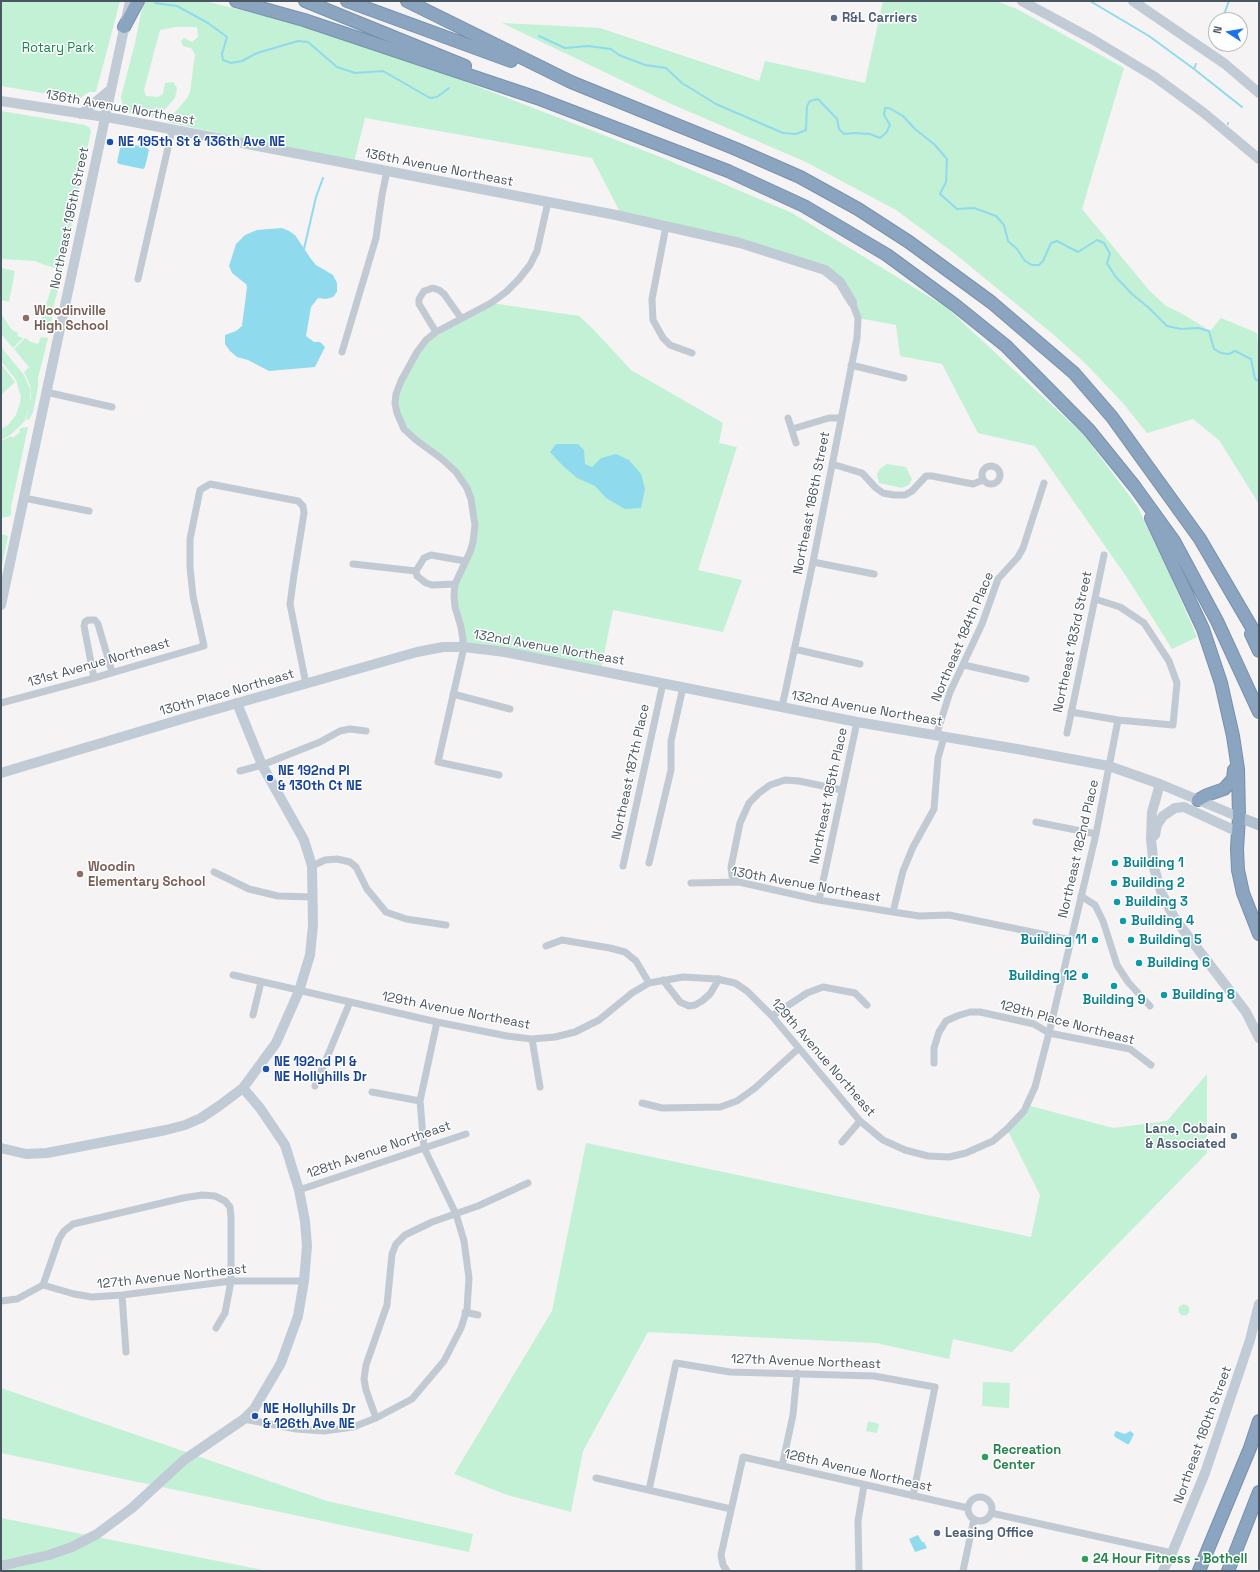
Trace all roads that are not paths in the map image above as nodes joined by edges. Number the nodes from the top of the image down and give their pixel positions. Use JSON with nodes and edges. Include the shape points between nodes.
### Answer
{"nodes":[{"id":1,"x":130,"y":1,"type":"edge"},
{"id":2,"x":138,"y":1,"type":"edge"},
{"id":3,"x":236,"y":1,"type":"edge"},
{"id":4,"x":305,"y":1,"type":"edge"},
{"id":5,"x":347,"y":1,"type":"edge"},
{"id":6,"x":407,"y":1,"type":"edge"},
{"id":7,"x":1022,"y":1,"type":"edge"},
{"id":8,"x":1133,"y":1,"type":"edge"},
{"id":9,"x":124,"y":27,"type":"junction"},
{"id":10,"x":571,"y":82,"type":"junction"},
{"id":11,"x":110,"y":90,"type":"junction"},
{"id":12,"x":1259,"y":93,"type":"edge"},
{"id":13,"x":538,"y":98,"type":"junction"},
{"id":14,"x":1,"y":101,"type":"edge"},
{"id":15,"x":81,"y":114,"type":"junction"},
{"id":16,"x":104,"y":118,"type":"junction"},
{"id":17,"x":172,"y":130,"type":"junction"},
{"id":18,"x":1259,"y":159,"type":"edge"},
{"id":19,"x":387,"y":171,"type":"junction"},
{"id":20,"x":548,"y":202,"type":"junction"},
{"id":21,"x":666,"y":226,"type":"junction"},
{"id":22,"x":138,"y":279,"type":"dead end"},
{"id":23,"x":852,"y":302,"type":"joint"},
{"id":24,"x":461,"y":318,"type":"junction"},
{"id":25,"x":436,"y":332,"type":"junction"},
{"id":26,"x":342,"y":352,"type":"dead end"},
{"id":27,"x":692,"y":353,"type":"dead end"},
{"id":28,"x":851,"y":365,"type":"junction"},
{"id":29,"x":904,"y":378,"type":"dead end"},
{"id":30,"x":46,"y":392,"type":"junction"},
{"id":31,"x":112,"y":407,"type":"dead end"},
{"id":32,"x":788,"y":418,"type":"dead end"},
{"id":33,"x":840,"y":418,"type":"junction"},
{"id":34,"x":792,"y":429,"type":"junction"},
{"id":35,"x":796,"y":443,"type":"dead end"},
{"id":36,"x":832,"y":464,"type":"junction"},
{"id":37,"x":983,"y":480,"type":"dead end"},
{"id":38,"x":1044,"y":483,"type":"dead end"},
{"id":39,"x":1135,"y":487,"type":"junction"},
{"id":40,"x":24,"y":498,"type":"junction"},
{"id":41,"x":89,"y":511,"type":"dead end"},
{"id":42,"x":1104,"y":555,"type":"dead end"},
{"id":43,"x":465,"y":561,"type":"junction"},
{"id":44,"x":813,"y":562,"type":"junction"},
{"id":45,"x":353,"y":564,"type":"dead end"},
{"id":46,"x":416,"y":571,"type":"junction"},
{"id":47,"x":874,"y":574,"type":"dead end"},
{"id":48,"x":455,"y":584,"type":"junction"},
{"id":49,"x":1234,"y":598,"type":"junction"},
{"id":50,"x":1095,"y":599,"type":"junction"},
{"id":51,"x":1,"y":605,"type":"edge"},
{"id":52,"x":1259,"y":640,"type":"edge"},
{"id":53,"x":463,"y":647,"type":"junction"},
{"id":54,"x":794,"y":649,"type":"junction"},
{"id":55,"x":1259,"y":651,"type":"edge"},
{"id":56,"x":860,"y":664,"type":"dead end"},
{"id":57,"x":964,"y":665,"type":"junction"},
{"id":58,"x":112,"y":672,"type":"junction"},
{"id":59,"x":94,"y":678,"type":"junction"},
{"id":60,"x":1026,"y":679,"type":"dead end"},
{"id":61,"x":663,"y":683,"type":"junction"},
{"id":62,"x":306,"y":684,"type":"junction"},
{"id":63,"x":683,"y":687,"type":"junction"},
{"id":64,"x":453,"y":694,"type":"junction"},
{"id":65,"x":1,"y":703,"type":"edge"},
{"id":66,"x":237,"y":703,"type":"junction"},
{"id":67,"x":782,"y":707,"type":"junction"},
{"id":68,"x":510,"y":709,"type":"dead end"},
{"id":69,"x":1071,"y":712,"type":"junction"},
{"id":70,"x":1259,"y":712,"type":"edge"},
{"id":71,"x":1118,"y":720,"type":"junction"},
{"id":72,"x":857,"y":722,"type":"junction"},
{"id":73,"x":366,"y":731,"type":"dead end"},
{"id":74,"x":1067,"y":733,"type":"dead end"},
{"id":75,"x":940,"y":737,"type":"junction"},
{"id":76,"x":1236,"y":757,"type":"junction"},
{"id":77,"x":262,"y":765,"type":"junction"},
{"id":78,"x":1110,"y":766,"type":"junction"},
{"id":79,"x":240,"y":771,"type":"dead end"},
{"id":80,"x":1,"y":774,"type":"edge"},
{"id":81,"x":499,"y":775,"type":"dead end"},
{"id":82,"x":1160,"y":784,"type":"junction"},
{"id":83,"x":842,"y":790,"type":"junction"},
{"id":84,"x":1198,"y":800,"type":"junction"},
{"id":85,"x":1239,"y":817,"type":"junction"},
{"id":86,"x":1036,"y":822,"type":"dead end"},
{"id":87,"x":1259,"y":825,"type":"edge"},
{"id":88,"x":1238,"y":832,"type":"junction"},
{"id":89,"x":1096,"y":834,"type":"junction"},
{"id":90,"x":1152,"y":855,"type":"junction"},
{"id":91,"x":649,"y":863,"type":"dead end"},
{"id":92,"x":312,"y":866,"type":"junction"},
{"id":93,"x":623,"y":866,"type":"dead end"},
{"id":94,"x":214,"y":872,"type":"dead end"},
{"id":95,"x":738,"y":882,"type":"junction"},
{"id":96,"x":692,"y":883,"type":"dead end"},
{"id":97,"x":1081,"y":896,"type":"junction"},
{"id":98,"x":313,"y":897,"type":"junction"},
{"id":99,"x":819,"y":900,"type":"junction"},
{"id":100,"x":893,"y":912,"type":"junction"},
{"id":101,"x":446,"y":926,"type":"dead end"},
{"id":102,"x":1259,"y":934,"type":"edge"},
{"id":103,"x":1071,"y":940,"type":"junction"},
{"id":104,"x":546,"y":946,"type":"dead end"},
{"id":105,"x":233,"y":975,"type":"dead end"},
{"id":106,"x":663,"y":980,"type":"junction"},
{"id":107,"x":719,"y":980,"type":"junction"},
{"id":108,"x":261,"y":982,"type":"junction"},
{"id":109,"x":649,"y":983,"type":"junction"},
{"id":110,"x":299,"y":991,"type":"junction"},
{"id":111,"x":350,"y":1002,"type":"junction"},
{"id":112,"x":867,"y":1005,"type":"dead end"},
{"id":113,"x":1150,"y":1006,"type":"dead end"},
{"id":114,"x":253,"y":1015,"type":"dead end"},
{"id":115,"x":772,"y":1016,"type":"junction"},
{"id":116,"x":437,"y":1022,"type":"junction"},
{"id":117,"x":1049,"y":1033,"type":"junction"},
{"id":118,"x":1259,"y":1038,"type":"edge"},
{"id":119,"x":532,"y":1039,"type":"junction"},
{"id":120,"x":799,"y":1048,"type":"junction"},
{"id":121,"x":934,"y":1063,"type":"dead end"},
{"id":122,"x":1151,"y":1065,"type":"dead end"},
{"id":123,"x":315,"y":1086,"type":"dead end"},
{"id":124,"x":540,"y":1087,"type":"dead end"},
{"id":125,"x":243,"y":1088,"type":"junction"},
{"id":126,"x":372,"y":1092,"type":"dead end"},
{"id":127,"x":420,"y":1101,"type":"junction"},
{"id":128,"x":642,"y":1103,"type":"dead end"},
{"id":129,"x":1017,"y":1119,"type":"joint"},
{"id":130,"x":860,"y":1121,"type":"junction"},
{"id":131,"x":466,"y":1134,"type":"dead end"},
{"id":132,"x":842,"y":1142,"type":"dead end"},
{"id":133,"x":1,"y":1148,"type":"edge"},
{"id":134,"x":424,"y":1148,"type":"junction"},
{"id":135,"x":528,"y":1183,"type":"dead end"},
{"id":136,"x":299,"y":1190,"type":"junction"},
{"id":137,"x":456,"y":1214,"type":"junction"},
{"id":138,"x":231,"y":1281,"type":"junction"},
{"id":139,"x":304,"y":1281,"type":"junction"},
{"id":140,"x":43,"y":1285,"type":"junction"},
{"id":141,"x":122,"y":1295,"type":"junction"},
{"id":142,"x":1,"y":1301,"type":"edge"},
{"id":143,"x":1259,"y":1304,"type":"edge"},
{"id":144,"x":466,"y":1312,"type":"junction"},
{"id":145,"x":478,"y":1315,"type":"dead end"},
{"id":146,"x":216,"y":1328,"type":"dead end"},
{"id":147,"x":126,"y":1352,"type":"dead end"},
{"id":148,"x":797,"y":1373,"type":"junction"},
{"id":149,"x":376,"y":1418,"type":"junction"},
{"id":150,"x":244,"y":1419,"type":"junction"},
{"id":151,"x":1259,"y":1421,"type":"edge"},
{"id":152,"x":782,"y":1466,"type":"junction"},
{"id":153,"x":596,"y":1478,"type":"dead end"},
{"id":154,"x":864,"y":1485,"type":"junction"},
{"id":155,"x":649,"y":1490,"type":"junction"},
{"id":156,"x":1259,"y":1492,"type":"edge"},
{"id":157,"x":913,"y":1496,"type":"junction"},
{"id":158,"x":968,"y":1508,"type":"junction"},
{"id":159,"x":731,"y":1509,"type":"junction"},
{"id":160,"x":991,"y":1513,"type":"junction"},
{"id":161,"x":974,"y":1519,"type":"junction"},
{"id":162,"x":1172,"y":1553,"type":"junction"},
{"id":163,"x":1,"y":1566,"type":"edge"},
{"id":164,"x":727,"y":1571,"type":"edge"},
{"id":165,"x":860,"y":1571,"type":"edge"},
{"id":166,"x":963,"y":1571,"type":"edge"},
{"id":167,"x":1164,"y":1571,"type":"edge"},
{"id":168,"x":1199,"y":1571,"type":"edge"},
{"id":169,"x":1228,"y":1571,"type":"edge"}],
"edges":[{"from":1,"to":9,"type":"main road","name":"Northeast 195th Street"},
{"from":2,"to":9,"type":"highway"},
{"from":3,"to":13,"type":"highway","via":[[304,20]]},
{"from":4,"to":13,"type":"highway","via":[[432,51]]},
{"from":5,"to":10,"type":"highway"},
{"from":6,"to":10,"type":"highway"},
{"from":7,"to":18,"type":"main road","via":[[1092,38],[1155,77],[1204,113]]},
{"from":8,"to":12,"type":"main road","via":[[1225,64]]},
{"from":9,"to":11,"type":"main road","name":"Northeast 195th Street"},
{"from":10,"to":49,"type":"highway","via":[[800,177],[858,209],[909,242],[991,302],[1074,374],[1112,417],[1200,538]]},
{"from":11,"to":15,"type":"main road"},
{"from":11,"to":16,"type":"main road","name":"Northeast 195th Street"},
{"from":13,"to":39,"type":"highway","via":[[728,171],[804,206],[887,255],[1006,346],[1089,430]]},
{"from":14,"to":15,"type":"main road","name":"136th Avenue Northeast"},
{"from":15,"to":16,"type":"main road","name":"136th Avenue Northeast"},
{"from":16,"to":17,"type":"main road","name":"136th Avenue Northeast"},
{"from":16,"to":30,"type":"main road","name":"Northeast 195th Street"},
{"from":17,"to":19,"type":"main road","name":"136th Avenue Northeast"},
{"from":17,"to":22,"type":"street"},
{"from":19,"to":20,"type":"main road","name":"136th Avenue Northeast"},
{"from":19,"to":26,"type":"street","via":[[376,238]]},
{"from":20,"to":21,"type":"main road","name":"136th Avenue Northeast"},
{"from":20,"to":24,"type":"street","via":[[530,265],[506,292],[491,303]]},
{"from":21,"to":23,"type":"main road","name":"136th Avenue Northeast","via":[[740,243],[825,270],[840,282]]},
{"from":21,"to":27,"type":"street","via":[[652,299],[653,320],[670,345]]},
{"from":23,"to":28,"type":"street","name":"Northeast 186th Street","via":[[858,318]]},
{"from":24,"to":25,"type":"street"},
{"from":24,"to":25,"type":"street","via":[[439,290],[433,288],[424,291],[419,304]]},
{"from":25,"to":43,"type":"street","via":[[417,352],[400,381],[395,403],[404,428],[456,472],[467,488],[475,525],[473,542]]},
{"from":28,"to":29,"type":"street"},
{"from":28,"to":33,"type":"street","name":"Northeast 186th Street"},
{"from":30,"to":31,"type":"street"},
{"from":30,"to":40,"type":"main road","name":"Northeast 195th Street"},
{"from":32,"to":34,"type":"street"},
{"from":33,"to":34,"type":"street","via":[[829,418]]},
{"from":33,"to":36,"type":"street","name":"Northeast 186th Street"},
{"from":34,"to":35,"type":"street"},
{"from":36,"to":37,"type":"street","via":[[862,473],[883,493],[894,495],[905,495],[912,491],[926,476],[973,484]]},
{"from":36,"to":44,"type":"street","name":"Northeast 186th Street"},
{"from":38,"to":57,"type":"street","name":"Northeast 184th Place","via":[[1023,548],[998,579]]},
{"from":39,"to":70,"type":"highway","via":[[1174,541],[1214,615]]},
{"from":39,"to":76,"type":"highway","via":[[1203,629],[1221,682]]},
{"from":40,"to":41,"type":"street"},
{"from":40,"to":51,"type":"main road","name":"Northeast 195th Street"},
{"from":42,"to":50,"type":"street","name":"Northeast 183rd Street"},
{"from":43,"to":46,"type":"street","via":[[431,556],[424,558]]},
{"from":43,"to":48,"type":"street"},
{"from":44,"to":47,"type":"street"},
{"from":44,"to":54,"type":"street","name":"Northeast 186th Street"},
{"from":45,"to":46,"type":"street"},
{"from":46,"to":48,"type":"street","via":[[417,576],[432,585]]},
{"from":48,"to":53,"type":"street","via":[[454,601],[461,626]]},
{"from":49,"to":52,"type":"highway"},
{"from":49,"to":55,"type":"highway"},
{"from":50,"to":69,"type":"street","name":"Northeast 183rd Street"},
{"from":50,"to":71,"type":"street","via":[[1120,607],[1144,623],[1169,661],[1177,683],[1174,725]]},
{"from":53,"to":61,"type":"main road","name":"132nd Avenue Northeast","via":[[505,652]]},
{"from":53,"to":62,"type":"main road","name":"130th Place Northeast","via":[[443,647],[417,652]]},
{"from":53,"to":64,"type":"street"},
{"from":54,"to":56,"type":"street"},
{"from":54,"to":67,"type":"street","name":"Northeast 186th Street"},
{"from":57,"to":60,"type":"street"},
{"from":57,"to":75,"type":"street","name":"Northeast 184th Place","via":[[950,692]]},
{"from":58,"to":59,"type":"street","name":"131st Avenue Northeast"},
{"from":58,"to":59,"type":"street","via":[[98,624],[95,620],[88,620],[84,626]]},
{"from":58,"to":62,"type":"street","name":"131st Avenue Northeast","via":[[204,646],[193,596],[190,539],[200,490],[210,484],[298,501],[303,506],[290,604]]},
{"from":59,"to":65,"type":"street","name":"131st Avenue Northeast"},
{"from":61,"to":63,"type":"main road","name":"132nd Avenue Northeast"},
{"from":61,"to":93,"type":"street","name":"Northeast 187th Place"},
{"from":62,"to":66,"type":"main road","name":"130th Place Northeast"},
{"from":63,"to":67,"type":"main road","name":"132nd Avenue Northeast"},
{"from":63,"to":91,"type":"street","via":[[671,741],[671,770]]},
{"from":64,"to":68,"type":"street"},
{"from":64,"to":81,"type":"street","via":[[438,762]]},
{"from":66,"to":77,"type":"main road"},
{"from":66,"to":80,"type":"main road","name":"130th Place Northeast"},
{"from":67,"to":72,"type":"main road","name":"132nd Avenue Northeast"},
{"from":69,"to":71,"type":"street"},
{"from":69,"to":74,"type":"street","name":"Northeast 183rd Street"},
{"from":71,"to":78,"type":"street","name":"Northeast 182nd Place"},
{"from":72,"to":75,"type":"main road","name":"132nd Avenue Northeast"},
{"from":72,"to":83,"type":"street","name":"Northeast 185th Place"},
{"from":73,"to":77,"type":"street","via":[[340,731],[320,742]]},
{"from":75,"to":78,"type":"main road","name":"132nd Avenue Northeast"},
{"from":75,"to":100,"type":"street","name":"Northeast 184th Place","via":[[934,809],[903,871]]},
{"from":76,"to":84,"type":"highway","via":[[1233,779],[1229,785]]},
{"from":76,"to":85,"type":"highway"},
{"from":77,"to":79,"type":"street"},
{"from":77,"to":92,"type":"main road","via":[[304,840]]},
{"from":78,"to":82,"type":"main road","name":"132nd Avenue Northeast"},
{"from":78,"to":89,"type":"street","name":"Northeast 182nd Place"},
{"from":82,"to":84,"type":"main road","name":"132nd Avenue Northeast"},
{"from":82,"to":90,"type":"main road","via":[[1152,818]]},
{"from":83,"to":95,"type":"street","via":[[784,780],[770,784],[759,793],[749,803],[740,823],[731,867],[732,876]]},
{"from":83,"to":99,"type":"street","name":"Northeast 185th Place"},
{"from":84,"to":85,"type":"main road","name":"132nd Avenue Northeast"},
{"from":85,"to":87,"type":"main road","name":"132nd Avenue Northeast"},
{"from":85,"to":88,"type":"highway"},
{"from":86,"to":89,"type":"street"},
{"from":88,"to":90,"type":"main road","via":[[1184,807],[1175,808],[1163,816],[1157,825]]},
{"from":88,"to":102,"type":"highway","via":[[1237,859],[1240,881]]},
{"from":89,"to":97,"type":"street","name":"Northeast 182nd Place"},
{"from":90,"to":118,"type":"main road","via":[[1157,879],[1168,906],[1183,930],[1246,1012]]},
{"from":92,"to":98,"type":"main road"},
{"from":92,"to":101,"type":"street","via":[[325,860],[350,862],[386,912],[406,919]]},
{"from":94,"to":98,"type":"street","via":[[248,889],[278,896]]},
{"from":95,"to":96,"type":"street","name":"130th Avenue Northeast"},
{"from":95,"to":99,"type":"street","name":"130th Avenue Northeast"},
{"from":97,"to":103,"type":"street","name":"Northeast 182nd Place"},
{"from":97,"to":113,"type":"street","via":[[1095,905],[1103,921],[1117,965],[1128,982]]},
{"from":98,"to":110,"type":"main road","via":[[310,955]]},
{"from":99,"to":100,"type":"street","name":"130th Avenue Northeast"},
{"from":100,"to":103,"type":"street","via":[[919,916],[949,916]]},
{"from":103,"to":117,"type":"street","name":"Northeast 182nd Place"},
{"from":104,"to":109,"type":"street","via":[[562,940],[626,952],[636,961]]},
{"from":105,"to":108,"type":"street","name":"129th Avenue Northeast"},
{"from":106,"to":107,"type":"street","name":"129th Avenue Northeast","via":[[683,977]]},
{"from":106,"to":107,"type":"street","via":[[680,1002],[689,1006],[702,1002]]},
{"from":106,"to":109,"type":"street","name":"129th Avenue Northeast"},
{"from":107,"to":115,"type":"street","name":"129th Avenue Northeast","via":[[735,983],[747,991]]},
{"from":108,"to":110,"type":"street","name":"129th Avenue Northeast"},
{"from":108,"to":114,"type":"street"},
{"from":109,"to":119,"type":"street","name":"129th Avenue Northeast","via":[[632,993],[599,1020],[575,1032]]},
{"from":110,"to":111,"type":"street","name":"129th Avenue Northeast"},
{"from":110,"to":125,"type":"main road","via":[[276,1043]]},
{"from":111,"to":116,"type":"street","name":"129th Avenue Northeast"},
{"from":111,"to":123,"type":"street"},
{"from":112,"to":115,"type":"street","via":[[855,993],[823,987],[807,993]]},
{"from":115,"to":120,"type":"street","name":"129th Avenue Northeast"},
{"from":116,"to":119,"type":"street","name":"129th Avenue Northeast"},
{"from":116,"to":127,"type":"street"},
{"from":117,"to":121,"type":"street","name":"129th Place Northeast","via":[[1034,1024],[970,1012],[946,1022],[939,1032],[934,1048]]},
{"from":117,"to":122,"type":"street","name":"129th Place Northeast","via":[[1130,1049]]},
{"from":117,"to":129,"type":"street","name":"Northeast 182nd Place","via":[[1035,1088]]},
{"from":119,"to":124,"type":"street"},
{"from":120,"to":128,"type":"street","via":[[755,1088],[737,1101],[720,1107],[662,1108]]},
{"from":120,"to":130,"type":"street","name":"129th Avenue Northeast"},
{"from":125,"to":133,"type":"main road","via":[[201,1118],[166,1130],[35,1155]]},
{"from":125,"to":136,"type":"main road","via":[[285,1145]]},
{"from":126,"to":127,"type":"street"},
{"from":127,"to":134,"type":"street"},
{"from":129,"to":130,"type":"street","name":"129th Avenue Northeast","via":[[993,1141],[966,1154],[949,1157],[928,1156],[905,1150],[883,1140]]},
{"from":130,"to":132,"type":"street"},
{"from":131,"to":134,"type":"street","name":"128th Avenue Northeast"},
{"from":134,"to":136,"type":"street","name":"128th Avenue Northeast"},
{"from":134,"to":137,"type":"street"},
{"from":135,"to":137,"type":"street"},
{"from":136,"to":139,"type":"main road","via":[[307,1246]]},
{"from":137,"to":144,"type":"street","via":[[464,1241],[469,1278]]},
{"from":137,"to":149,"type":"street","via":[[404,1235],[392,1254],[386,1305],[366,1365],[364,1379]]},
{"from":138,"to":139,"type":"street","name":"127th Avenue Northeast"},
{"from":138,"to":140,"type":"street","via":[[230,1207],[215,1196],[202,1195],[73,1224],[58,1239]]},
{"from":138,"to":141,"type":"street","name":"127th Avenue Northeast"},
{"from":138,"to":146,"type":"street","via":[[225,1313]]},
{"from":139,"to":150,"type":"main road","via":[[298,1316],[281,1363],[254,1409]]},
{"from":140,"to":141,"type":"street","name":"127th Avenue Northeast","via":[[92,1297]]},
{"from":140,"to":142,"type":"street","via":[[17,1299]]},
{"from":141,"to":147,"type":"street"},
{"from":143,"to":162,"type":"main road","name":"Northeast 180th Street","via":[[1230,1402],[1205,1473]]},
{"from":144,"to":145,"type":"street"},
{"from":144,"to":149,"type":"street","via":[[444,1361],[430,1379],[412,1399]]},
{"from":148,"to":152,"type":"street","via":[[793,1415]]},
{"from":148,"to":155,"type":"street","name":"127th Avenue Northeast","via":[[730,1372],[676,1363]]},
{"from":148,"to":157,"type":"street","name":"127th Avenue Northeast","via":[[874,1376],[935,1387]]},
{"from":149,"to":150,"type":"street","via":[[353,1427],[324,1431],[296,1429]]},
{"from":150,"to":163,"type":"main road","via":[[184,1460],[132,1508],[96,1534],[49,1555]]},
{"from":151,"to":168,"type":"highway"},
{"from":152,"to":154,"type":"street","name":"126th Avenue Northeast"},
{"from":152,"to":159,"type":"street","name":"126th Avenue Northeast","via":[[743,1457]]},
{"from":153,"to":155,"type":"street"},
{"from":154,"to":157,"type":"street","name":"126th Avenue Northeast"},
{"from":154,"to":165,"type":"street","via":[[858,1520]]},
{"from":155,"to":159,"type":"street"},
{"from":156,"to":169,"type":"highway"},
{"from":157,"to":158,"type":"street","name":"126th Avenue Northeast"},
{"from":158,"to":160,"type":"street","via":[[972,1500],[981,1497],[991,1504]]},
{"from":158,"to":161,"type":"street"},
{"from":159,"to":164,"type":"street","via":[[721,1555]]},
{"from":160,"to":161,"type":"street","via":[[983,1520]]},
{"from":160,"to":162,"type":"street"},
{"from":161,"to":166,"type":"street"},
{"from":162,"to":167,"type":"main road","name":"Northeast 180th Street"}]}
